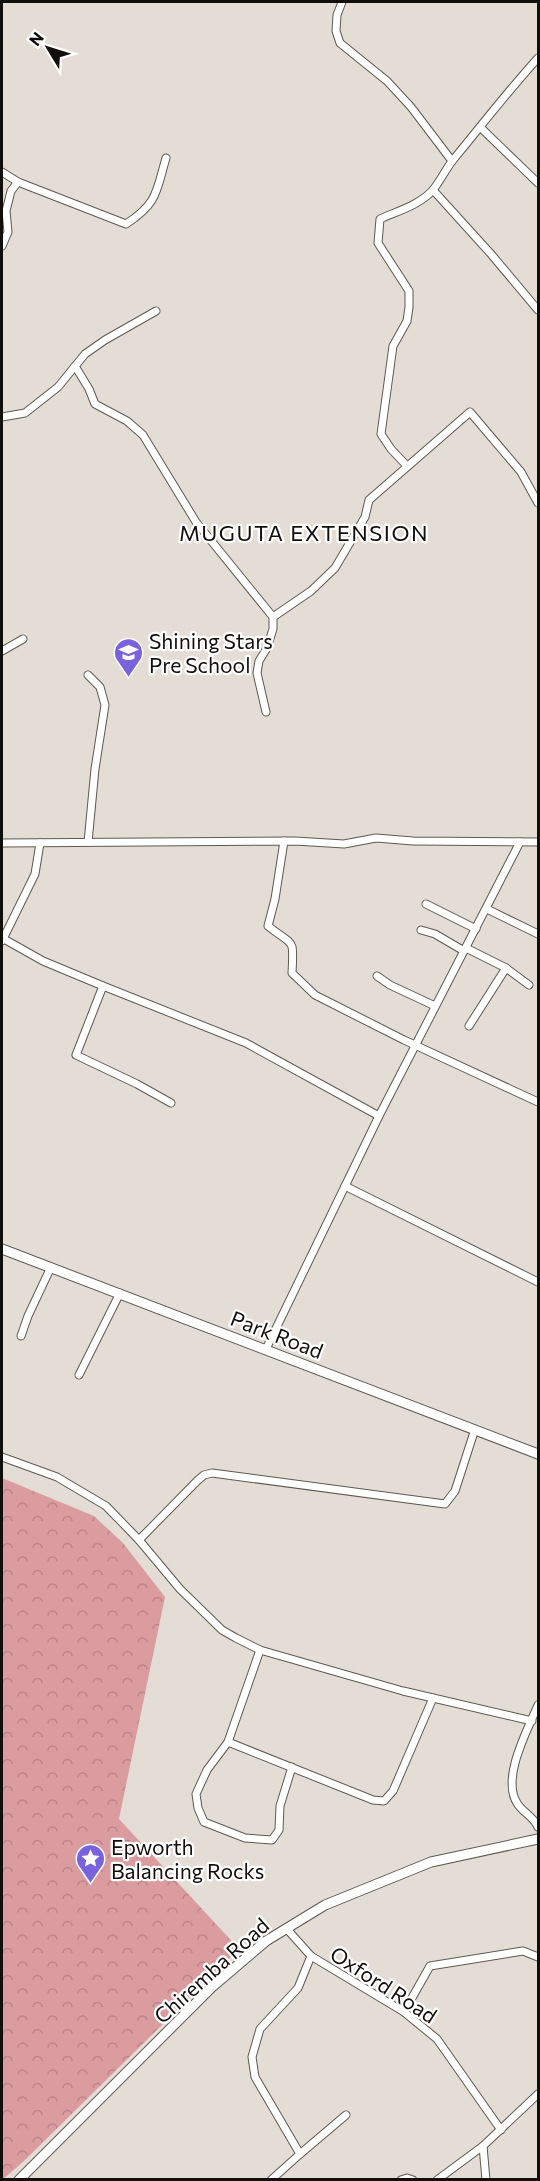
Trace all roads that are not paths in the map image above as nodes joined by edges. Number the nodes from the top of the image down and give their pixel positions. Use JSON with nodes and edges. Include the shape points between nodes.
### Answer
{"nodes":[{"id":1,"x":342,"y":2,"type":"edge"},
{"id":2,"x":538,"y":58,"type":"edge"},
{"id":3,"x":481,"y":128,"type":"junction"},
{"id":4,"x":166,"y":158,"type":"dead end"},
{"id":5,"x":452,"y":161,"type":"junction"},
{"id":6,"x":2,"y":172,"type":"edge"},
{"id":7,"x":18,"y":182,"type":"junction"},
{"id":8,"x":538,"y":183,"type":"edge"},
{"id":9,"x":433,"y":190,"type":"junction"},
{"id":10,"x":2,"y":246,"type":"edge"},
{"id":11,"x":538,"y":310,"type":"edge"},
{"id":12,"x":156,"y":311,"type":"dead end"},
{"id":13,"x":75,"y":366,"type":"junction"},
{"id":14,"x":2,"y":417,"type":"edge"},
{"id":15,"x":407,"y":466,"type":"junction"},
{"id":16,"x":538,"y":503,"type":"edge"},
{"id":17,"x":273,"y":617,"type":"junction"},
{"id":18,"x":22,"y":639,"type":"dead end"},
{"id":19,"x":2,"y":651,"type":"edge"},
{"id":20,"x":88,"y":675,"type":"dead end"},
{"id":21,"x":266,"y":712,"type":"dead end"},
{"id":22,"x":88,"y":842,"type":"junction"},
{"id":23,"x":284,"y":842,"type":"junction"},
{"id":24,"x":520,"y":842,"type":"junction"},
{"id":25,"x":538,"y":842,"type":"edge"},
{"id":26,"x":2,"y":843,"type":"edge"},
{"id":27,"x":40,"y":843,"type":"junction"},
{"id":28,"x":426,"y":904,"type":"dead end"},
{"id":29,"x":487,"y":909,"type":"junction"},
{"id":30,"x":476,"y":929,"type":"junction"},
{"id":31,"x":421,"y":930,"type":"dead end"},
{"id":32,"x":538,"y":934,"type":"edge"},
{"id":33,"x":3,"y":941,"type":"edge"},
{"id":34,"x":465,"y":949,"type":"junction"},
{"id":35,"x":506,"y":968,"type":"junction"},
{"id":36,"x":376,"y":976,"type":"dead end"},
{"id":37,"x":529,"y":985,"type":"dead end"},
{"id":38,"x":103,"y":986,"type":"junction"},
{"id":39,"x":435,"y":1006,"type":"junction"},
{"id":40,"x":469,"y":1026,"type":"dead end"},
{"id":41,"x":415,"y":1044,"type":"junction"},
{"id":42,"x":538,"y":1102,"type":"edge"},
{"id":43,"x":171,"y":1103,"type":"dead end"},
{"id":44,"x":379,"y":1116,"type":"junction"},
{"id":45,"x":345,"y":1186,"type":"junction"},
{"id":46,"x":2,"y":1249,"type":"edge"},
{"id":47,"x":51,"y":1267,"type":"junction"},
{"id":48,"x":538,"y":1282,"type":"edge"},
{"id":49,"x":120,"y":1293,"type":"junction"},
{"id":50,"x":21,"y":1336,"type":"dead end"},
{"id":51,"x":266,"y":1349,"type":"junction"},
{"id":52,"x":79,"y":1376,"type":"dead end"},
{"id":53,"x":475,"y":1429,"type":"junction"},
{"id":54,"x":538,"y":1454,"type":"edge"},
{"id":55,"x":2,"y":1457,"type":"edge"},
{"id":56,"x":139,"y":1540,"type":"junction"},
{"id":57,"x":260,"y":1650,"type":"junction"},
{"id":58,"x":433,"y":1698,"type":"junction"},
{"id":59,"x":538,"y":1705,"type":"edge"},
{"id":60,"x":532,"y":1721,"type":"junction"},
{"id":61,"x":228,"y":1742,"type":"junction"},
{"id":62,"x":292,"y":1767,"type":"junction"},
{"id":63,"x":538,"y":1827,"type":"edge"},
{"id":64,"x":538,"y":1839,"type":"edge"},
{"id":65,"x":286,"y":1928,"type":"junction"},
{"id":66,"x":311,"y":1956,"type":"junction"},
{"id":67,"x":538,"y":1957,"type":"edge"},
{"id":68,"x":404,"y":2012,"type":"junction"},
{"id":69,"x":538,"y":2094,"type":"edge"},
{"id":70,"x":346,"y":2115,"type":"dead end"},
{"id":71,"x":501,"y":2130,"type":"junction"},
{"id":72,"x":483,"y":2146,"type":"junction"},
{"id":73,"x":300,"y":2154,"type":"junction"},
{"id":74,"x":24,"y":2178,"type":"edge"},
{"id":75,"x":271,"y":2180,"type":"edge"},
{"id":76,"x":400,"y":2180,"type":"edge"},
{"id":77,"x":413,"y":2180,"type":"edge"},
{"id":78,"x":437,"y":2180,"type":"edge"},
{"id":79,"x":486,"y":2180,"type":"edge"}],
"edges":[{"from":1,"to":5,"type":"street","via":[[336,31],[340,43],[411,106]]},
{"from":2,"to":3,"type":"street"},
{"from":3,"to":5,"type":"street"},
{"from":3,"to":8,"type":"street"},
{"from":4,"to":7,"type":"street","via":[[157,195],[126,224]]},
{"from":5,"to":9,"type":"street"},
{"from":6,"to":7,"type":"street"},
{"from":7,"to":10,"type":"street","via":[[11,191],[6,211],[8,232]]},
{"from":9,"to":11,"type":"street"},
{"from":9,"to":15,"type":"street","via":[[408,208],[380,219],[378,243],[408,291],[409,307],[407,321],[393,346],[381,434]]},
{"from":12,"to":13,"type":"street","via":[[105,340]]},
{"from":13,"to":14,"type":"street","via":[[50,394],[24,413]]},
{"from":13,"to":17,"type":"street","via":[[95,404],[127,421],[142,435],[196,522]]},
{"from":15,"to":16,"type":"street","via":[[470,412],[521,472]]},
{"from":15,"to":17,"type":"street","via":[[369,500],[365,517],[331,573]]},
{"from":17,"to":21,"type":"street","via":[[273,629],[257,673]]},
{"from":18,"to":19,"type":"street"},
{"from":20,"to":22,"type":"street","via":[[100,687],[105,705]]},
{"from":22,"to":23,"type":"street"},
{"from":22,"to":27,"type":"street"},
{"from":23,"to":24,"type":"street","via":[[344,844],[376,838]]},
{"from":23,"to":41,"type":"street","via":[[268,926],[288,939],[293,948],[292,973],[315,995]]},
{"from":24,"to":25,"type":"street"},
{"from":24,"to":29,"type":"street"},
{"from":26,"to":27,"type":"street"},
{"from":27,"to":33,"type":"street","via":[[34,874]]},
{"from":28,"to":30,"type":"street"},
{"from":29,"to":30,"type":"street"},
{"from":29,"to":32,"type":"street"},
{"from":30,"to":34,"type":"street"},
{"from":31,"to":34,"type":"street"},
{"from":33,"to":38,"type":"street"},
{"from":34,"to":35,"type":"street"},
{"from":34,"to":39,"type":"street"},
{"from":35,"to":37,"type":"street"},
{"from":35,"to":40,"type":"street"},
{"from":36,"to":39,"type":"street"},
{"from":38,"to":43,"type":"street","via":[[76,1055]]},
{"from":38,"to":44,"type":"street","via":[[236,1038]]},
{"from":39,"to":41,"type":"street"},
{"from":41,"to":42,"type":"street"},
{"from":41,"to":44,"type":"street"},
{"from":44,"to":45,"type":"street"},
{"from":45,"to":48,"type":"street"},
{"from":45,"to":51,"type":"street"},
{"from":46,"to":47,"type":"main road","name":"Park Road"},
{"from":47,"to":49,"type":"main road","name":"Park Road"},
{"from":47,"to":50,"type":"street"},
{"from":49,"to":51,"type":"main road","name":"Park Road"},
{"from":49,"to":52,"type":"street"},
{"from":51,"to":53,"type":"main road","name":"Park Road"},
{"from":53,"to":54,"type":"main road","name":"Park Road"},
{"from":53,"to":56,"type":"street","via":[[455,1491],[445,1504],[212,1473],[197,1481]]},
{"from":55,"to":56,"type":"street","via":[[57,1477],[106,1506]]},
{"from":56,"to":57,"type":"street","via":[[222,1630]]},
{"from":57,"to":58,"type":"street"},
{"from":57,"to":61,"type":"street"},
{"from":58,"to":60,"type":"street"},
{"from":58,"to":62,"type":"street","via":[[393,1791],[384,1801]]},
{"from":59,"to":60,"type":"street"},
{"from":60,"to":63,"type":"street","via":[[515,1764],[513,1791],[516,1803]]},
{"from":61,"to":62,"type":"street"},
{"from":61,"to":62,"type":"street","via":[[207,1770],[196,1794],[204,1822],[245,1838],[272,1840],[279,1830],[280,1806]]},
{"from":64,"to":65,"type":"main road","name":"Chiremba Road","via":[[431,1862],[325,1905]]},
{"from":65,"to":66,"type":"street","name":"Oxford Road"},
{"from":65,"to":74,"type":"main road","name":"Chiremba Road","via":[[212,1987]]},
{"from":66,"to":68,"type":"street","name":"Oxford Road"},
{"from":66,"to":73,"type":"street","via":[[298,1988],[260,2029],[252,2057],[255,2077]]},
{"from":67,"to":68,"type":"street","via":[[523,1951],[430,1966]]},
{"from":68,"to":71,"type":"street","name":"Oxford Road","via":[[437,2039]]},
{"from":69,"to":71,"type":"street"},
{"from":70,"to":73,"type":"street"},
{"from":71,"to":72,"type":"street"},
{"from":72,"to":78,"type":"street"},
{"from":72,"to":79,"type":"street"},
{"from":73,"to":75,"type":"street"},
{"from":76,"to":77,"type":"street"}]}
